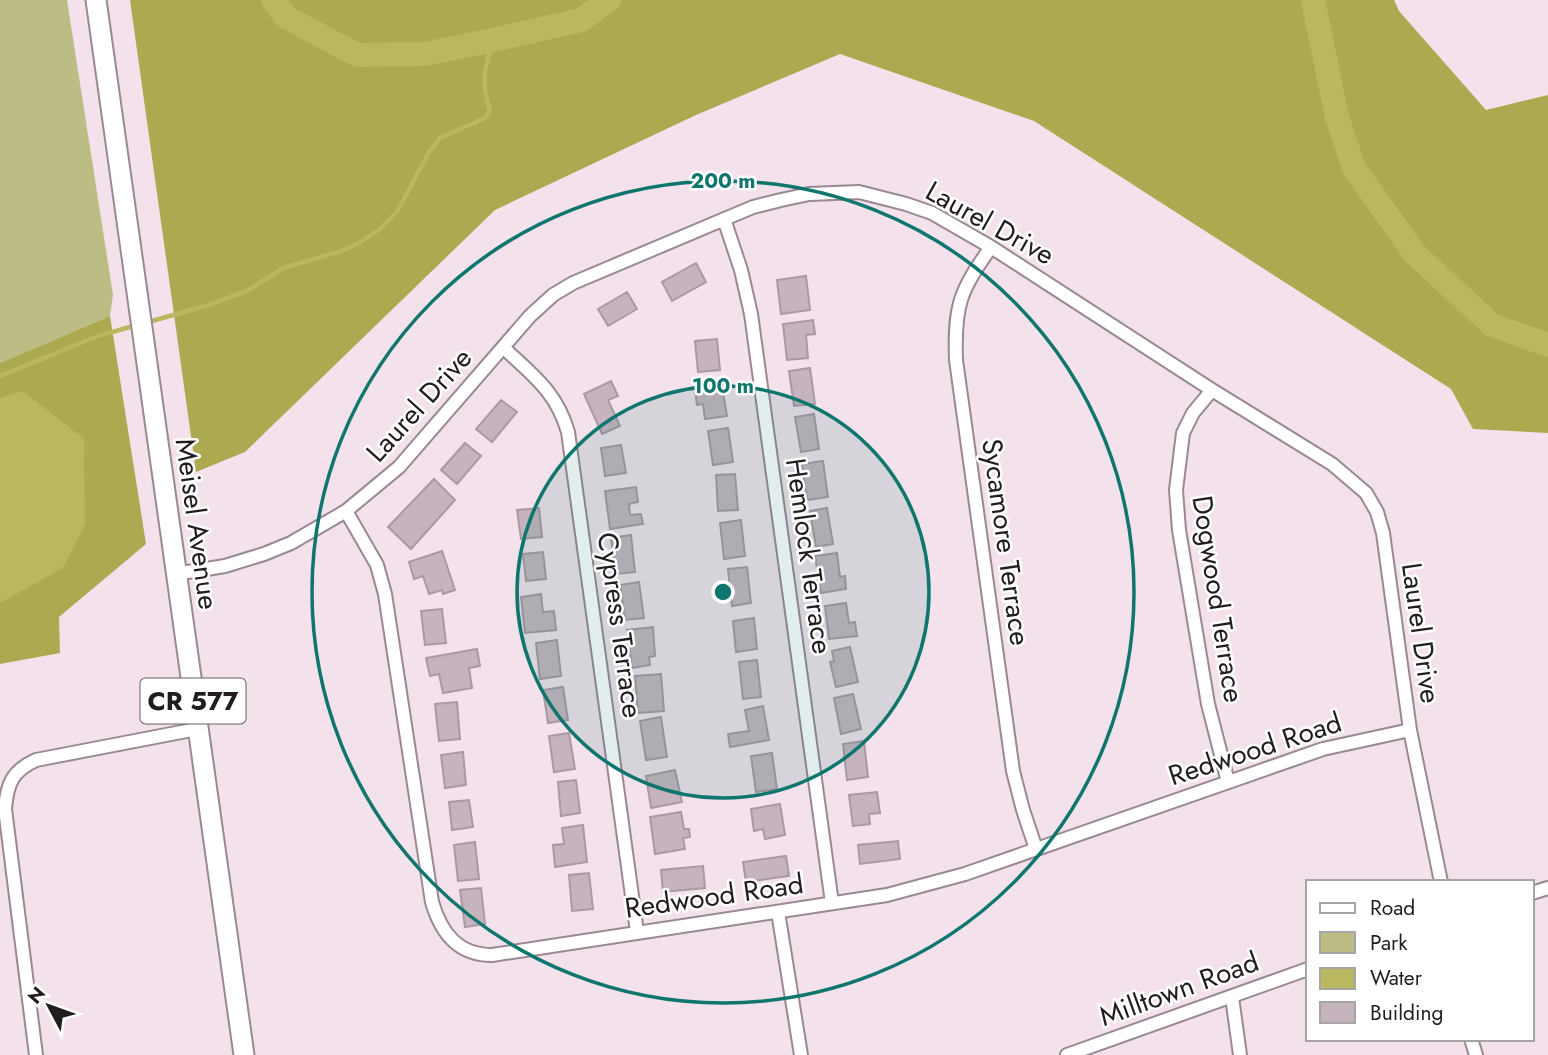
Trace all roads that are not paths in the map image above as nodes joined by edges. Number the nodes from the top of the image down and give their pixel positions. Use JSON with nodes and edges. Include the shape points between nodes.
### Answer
{"nodes":[{"id":1,"x":96,"y":0,"type":"edge"},
{"id":2,"x":723,"y":219,"type":"junction"},
{"id":3,"x":991,"y":247,"type":"junction"},
{"id":4,"x":504,"y":348,"type":"junction"},
{"id":5,"x":1212,"y":390,"type":"junction"},
{"id":6,"x":346,"y":511,"type":"junction"},
{"id":7,"x":175,"y":574,"type":"junction"},
{"id":8,"x":197,"y":729,"type":"junction"},
{"id":9,"x":1410,"y":730,"type":"junction"},
{"id":10,"x":1228,"y":782,"type":"junction"},
{"id":11,"x":1036,"y":849,"type":"junction"},
{"id":12,"x":1441,"y":880,"type":"edge"},
{"id":13,"x":832,"y":903,"type":"junction"},
{"id":14,"x":778,"y":912,"type":"junction"},
{"id":15,"x":637,"y":932,"type":"junction"},
{"id":16,"x":1306,"y":970,"type":"edge"},
{"id":17,"x":1232,"y":997,"type":"junction"},
{"id":18,"x":36,"y":1055,"type":"edge"},
{"id":19,"x":244,"y":1055,"type":"edge"},
{"id":20,"x":801,"y":1055,"type":"edge"},
{"id":21,"x":1067,"y":1055,"type":"edge"},
{"id":22,"x":1240,"y":1055,"type":"edge"}],
"edges":[{"from":1,"to":7,"type":"main road","name":"Meisel Avenue","number":"CR 577"},
{"from":2,"to":3,"type":"street","name":"Laurel Drive","via":[[809,194],[859,192],[932,213]]},
{"from":2,"to":4,"type":"street","name":"Laurel Drive","via":[[573,283],[530,316]]},
{"from":2,"to":13,"type":"street","name":"Hemlock Terrace","via":[[751,313]]},
{"from":3,"to":5,"type":"street","name":"Laurel Drive"},
{"from":3,"to":11,"type":"street","name":"Sycamore Terrace","via":[[967,281],[958,309],[956,360],[1013,771]]},
{"from":4,"to":6,"type":"street","name":"Laurel Drive","via":[[399,467]]},
{"from":4,"to":15,"type":"street","name":"Cypress Terrace","via":[[553,396],[568,432]]},
{"from":5,"to":9,"type":"street","name":"Laurel Drive","via":[[1332,464],[1366,493],[1383,533]]},
{"from":5,"to":10,"type":"street","name":"Dogwood Terrace","via":[[1183,433],[1176,490],[1208,704]]},
{"from":6,"to":7,"type":"street","name":"Laurel Drive","via":[[264,554]]},
{"from":6,"to":15,"type":"street","name":"Redwood Road","via":[[377,565],[385,594],[432,902],[443,929],[477,955]]},
{"from":7,"to":8,"type":"main road","name":"Meisel Avenue","number":"CR 577"},
{"from":8,"to":18,"type":"street","via":[[36,760],[12,776],[5,809]]},
{"from":8,"to":19,"type":"main road","name":"Meisel Avenue","number":"CR 577"},
{"from":9,"to":10,"type":"street","name":"Redwood Road","via":[[1323,749]]},
{"from":9,"to":12,"type":"street","name":"Laurel Drive"},
{"from":10,"to":11,"type":"street","name":"Redwood Road"},
{"from":11,"to":13,"type":"street","name":"Redwood Road","via":[[887,895]]},
{"from":13,"to":14,"type":"street","name":"Redwood Road"},
{"from":14,"to":15,"type":"street","name":"Redwood Road"},
{"from":14,"to":20,"type":"street"},
{"from":16,"to":17,"type":"street","name":"Milltown Road"},
{"from":17,"to":21,"type":"street","name":"Milltown Road"},
{"from":17,"to":22,"type":"street"}]}
